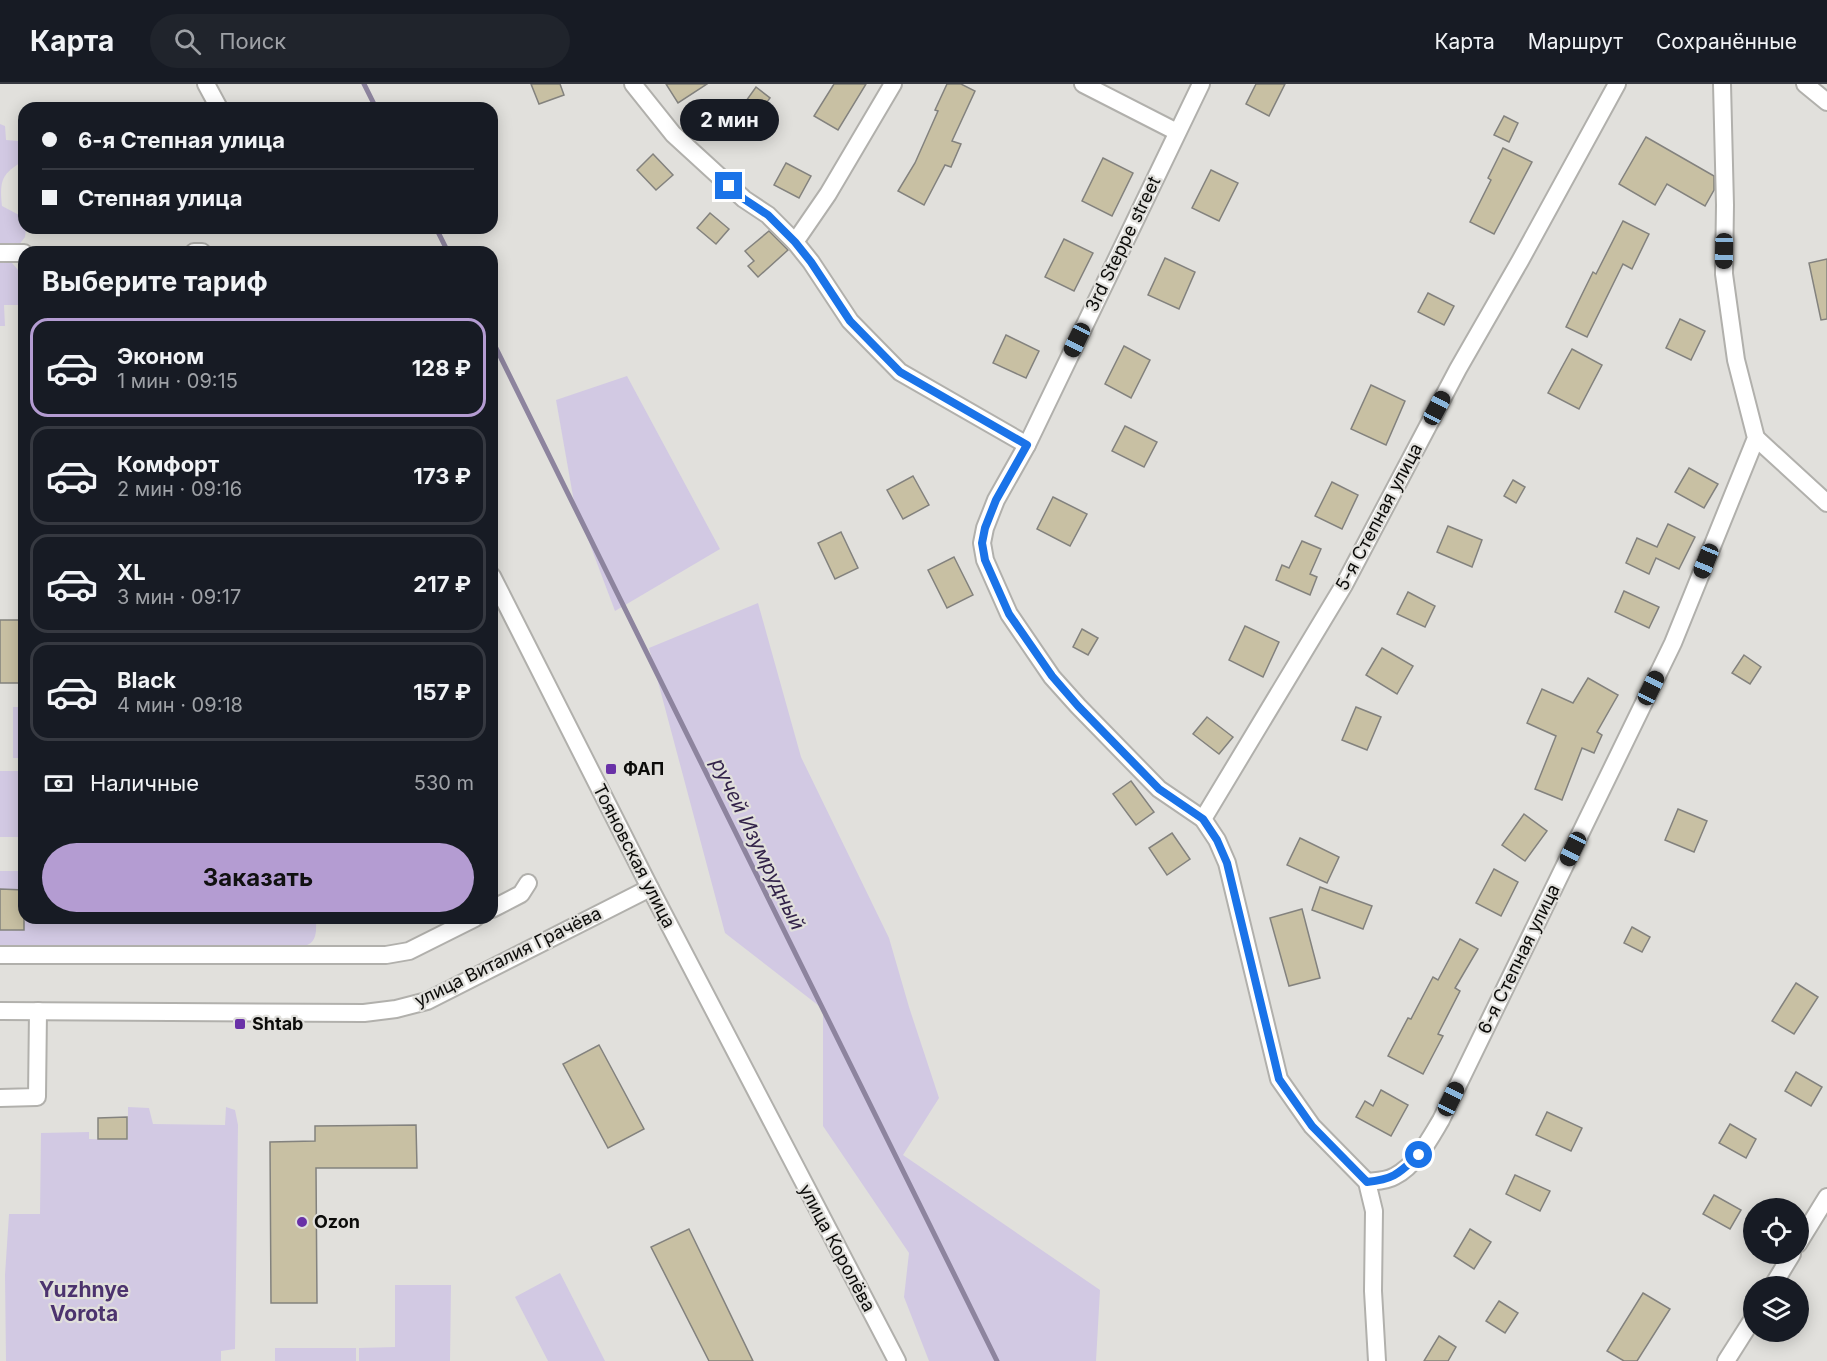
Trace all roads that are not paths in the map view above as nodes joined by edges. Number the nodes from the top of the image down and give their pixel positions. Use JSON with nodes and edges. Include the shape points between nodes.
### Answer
{"nodes":[{"id":1,"x":206,"y":84,"type":"edge"},
{"id":2,"x":633,"y":84,"type":"edge"},
{"id":3,"x":893,"y":84,"type":"edge"},
{"id":4,"x":1083,"y":84,"type":"edge"},
{"id":5,"x":1201,"y":84,"type":"edge"},
{"id":6,"x":1617,"y":84,"type":"edge"},
{"id":7,"x":1722,"y":84,"type":"edge"},
{"id":8,"x":1805,"y":84,"type":"edge"},
{"id":9,"x":216,"y":102,"type":"edge"},
{"id":10,"x":1827,"y":102,"type":"edge"},
{"id":11,"x":1177,"y":132,"type":"junction"},
{"id":12,"x":795,"y":242,"type":"junction"},
{"id":13,"x":0,"y":253,"type":"edge"},
{"id":14,"x":18,"y":253,"type":"edge"},
{"id":15,"x":1756,"y":438,"type":"junction"},
{"id":16,"x":1027,"y":445,"type":"junction"},
{"id":17,"x":1827,"y":503,"type":"edge"},
{"id":18,"x":498,"y":588,"type":"edge"},
{"id":19,"x":1203,"y":819,"type":"junction"},
{"id":20,"x":528,"y":883,"type":"dead end"},
{"id":21,"x":650,"y":888,"type":"junction"},
{"id":22,"x":498,"y":906,"type":"edge"},
{"id":23,"x":463,"y":924,"type":"edge"},
{"id":24,"x":0,"y":955,"type":"edge"},
{"id":25,"x":0,"y":1011,"type":"edge"},
{"id":26,"x":38,"y":1011,"type":"junction"},
{"id":27,"x":0,"y":1098,"type":"edge"},
{"id":28,"x":777,"y":1134,"type":"joint"},
{"id":29,"x":1367,"y":1182,"type":"junction"},
{"id":30,"x":1827,"y":1197,"type":"edge"},
{"id":31,"x":1809,"y":1226,"type":"edge"},
{"id":32,"x":1743,"y":1334,"type":"edge"},
{"id":33,"x":897,"y":1361,"type":"edge"},
{"id":34,"x":1377,"y":1361,"type":"edge"},
{"id":35,"x":1726,"y":1361,"type":"edge"}],
"edges":[{"from":1,"to":9,"type":"street"},
{"from":2,"to":12,"type":"street","via":[[673,134]]},
{"from":3,"to":12,"type":"street"},
{"from":4,"to":11,"type":"street"},
{"from":5,"to":11,"type":"street","name":"3rd Steppe street"},
{"from":6,"to":19,"type":"street","name":"5-я Степная улица","via":[[1458,369],[1344,585]]},
{"from":7,"to":15,"type":"street","via":[[1724,274],[1736,360]]},
{"from":8,"to":10,"type":"street"},
{"from":11,"to":16,"type":"street","name":"3rd Steppe street"},
{"from":12,"to":16,"type":"street","via":[[850,321],[900,372]]},
{"from":13,"to":14,"type":"street"},
{"from":15,"to":17,"type":"street"},
{"from":15,"to":29,"type":"street","name":"6-я Степная улица","via":[[1673,643],[1441,1120],[1419,1155],[1396,1176]]},
{"from":16,"to":19,"type":"street","name":"3rd Steppe street","via":[[996,500],[982,543],[985,560],[1009,614],[1078,706],[1159,789]]},
{"from":18,"to":21,"type":"street","name":"Тояновская улица"},
{"from":19,"to":29,"type":"street","via":[[1227,863],[1279,1079],[1312,1126]]},
{"from":20,"to":22,"type":"street","via":[[521,894]]},
{"from":21,"to":26,"type":"street","name":"улица Виталия Грачёва","via":[[427,1001],[396,1009],[364,1013]]},
{"from":21,"to":28,"type":"street","name":"Тояновская улица"},
{"from":23,"to":24,"type":"street","via":[[409,951],[386,955]]},
{"from":25,"to":26,"type":"street","name":"улица Виталия Грачёва"},
{"from":26,"to":27,"type":"street","via":[[37,1097]]},
{"from":28,"to":33,"type":"street","name":"улица Королёва"},
{"from":29,"to":34,"type":"street","via":[[1374,1211]]},
{"from":30,"to":31,"type":"street"},
{"from":32,"to":35,"type":"street"}]}
